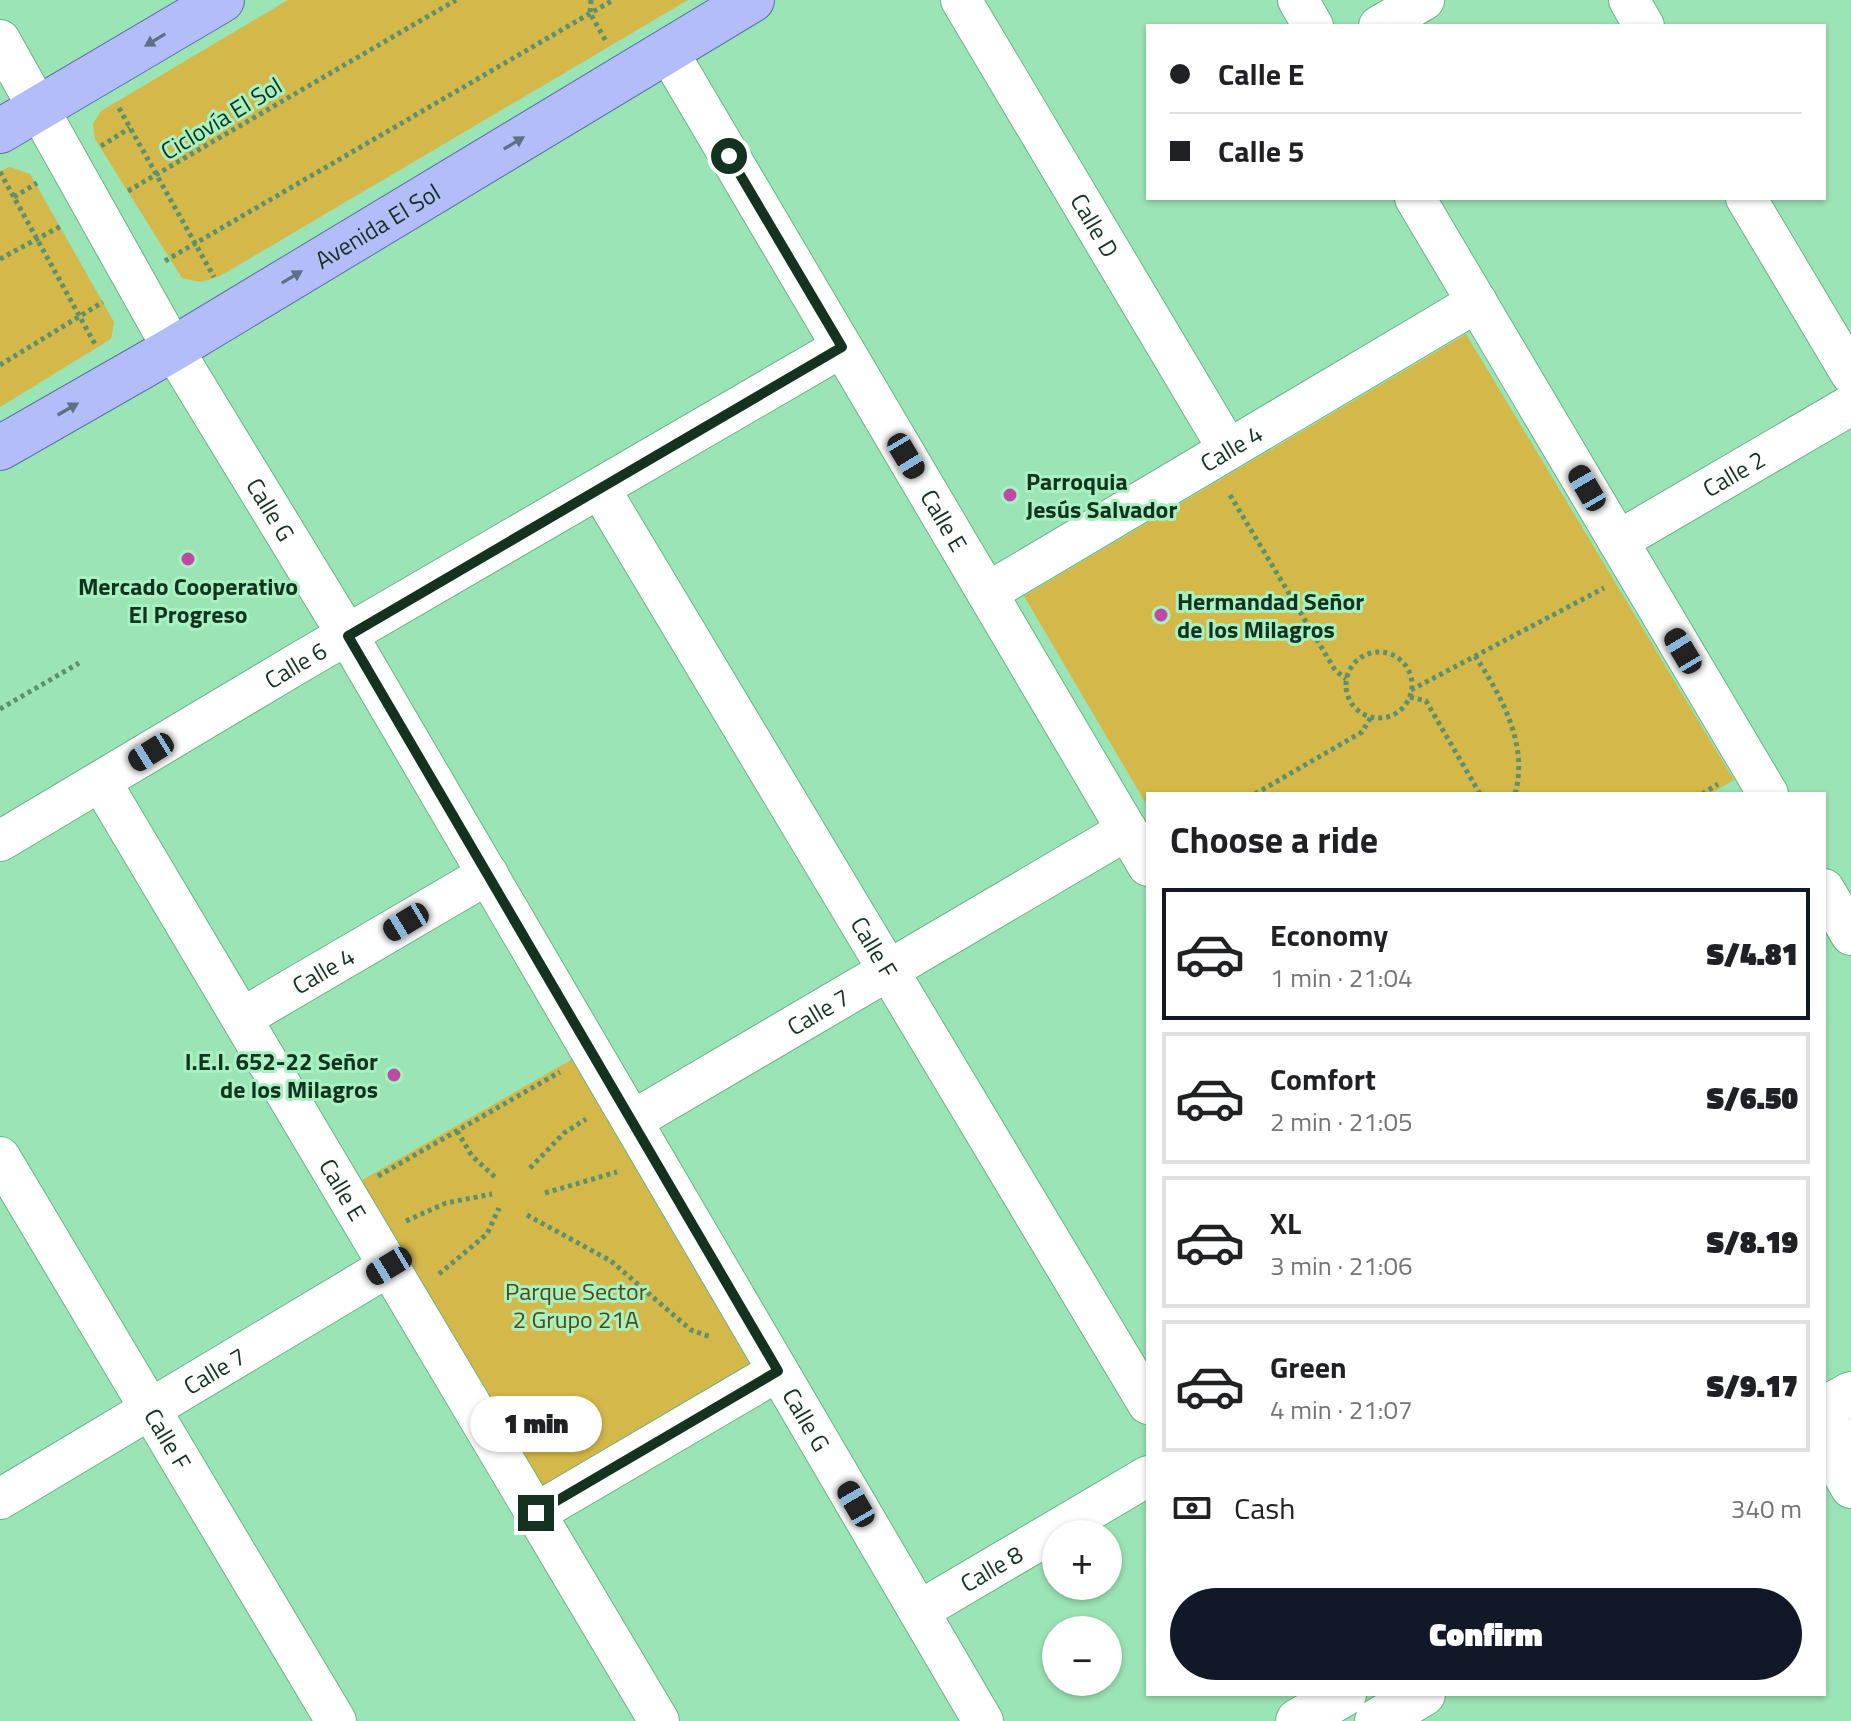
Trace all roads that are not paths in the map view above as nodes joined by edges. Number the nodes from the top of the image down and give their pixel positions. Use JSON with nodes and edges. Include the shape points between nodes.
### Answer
{"nodes":[{"id":1,"x":222,"y":0,"type":"edge"},
{"id":2,"x":752,"y":0,"type":"edge"},
{"id":3,"x":961,"y":0,"type":"edge"},
{"id":4,"x":1298,"y":0,"type":"edge"},
{"id":5,"x":1424,"y":0,"type":"edge"},
{"id":6,"x":1629,"y":0,"type":"edge"},
{"id":7,"x":1312,"y":24,"type":"edge"},
{"id":8,"x":1382,"y":24,"type":"edge"},
{"id":9,"x":1643,"y":24,"type":"edge"},
{"id":10,"x":0,"y":40,"type":"edge"},
{"id":11,"x":667,"y":50,"type":"junction"},
{"id":12,"x":39,"y":108,"type":"junction"},
{"id":13,"x":0,"y":131,"type":"edge"},
{"id":14,"x":1416,"y":200,"type":"edge"},
{"id":15,"x":1747,"y":200,"type":"edge"},
{"id":16,"x":1477,"y":302,"type":"junction"},
{"id":17,"x":842,"y":347,"type":"junction"},
{"id":18,"x":173,"y":349,"type":"junction"},
{"id":19,"x":1851,"y":374,"type":"edge"},
{"id":20,"x":1851,"y":405,"type":"edge"},
{"id":21,"x":0,"y":448,"type":"edge"},
{"id":22,"x":1226,"y":466,"type":"junction"},
{"id":23,"x":600,"y":489,"type":"junction"},
{"id":24,"x":1627,"y":556,"type":"junction"},
{"id":25,"x":987,"y":593,"type":"junction"},
{"id":26,"x":348,"y":636,"type":"junction"},
{"id":27,"x":101,"y":782,"type":"junction"},
{"id":28,"x":1751,"y":788,"type":"edge"},
{"id":29,"x":1127,"y":830,"type":"junction"},
{"id":30,"x":0,"y":841,"type":"edge"},
{"id":31,"x":1146,"y":863,"type":"edge"},
{"id":32,"x":488,"y":874,"type":"junction"},
{"id":33,"x":1826,"y":892,"type":"edge"},
{"id":34,"x":1851,"y":935,"type":"edge"},
{"id":35,"x":888,"y":971,"type":"junction"},
{"id":36,"x":242,"y":1018,"type":"junction"},
{"id":37,"x":632,"y":1121,"type":"junction"},
{"id":38,"x":0,"y":1157,"type":"edge"},
{"id":39,"x":390,"y":1247,"type":"junction"},
{"id":40,"x":778,"y":1371,"type":"junction"},
{"id":41,"x":1851,"y":1394,"type":"edge"},
{"id":42,"x":1146,"y":1401,"type":"edge"},
{"id":43,"x":1826,"y":1408,"type":"edge"},
{"id":44,"x":148,"y":1410,"type":"junction"},
{"id":45,"x":1146,"y":1477,"type":"edge"},
{"id":46,"x":0,"y":1499,"type":"edge"},
{"id":47,"x":536,"y":1513,"type":"junction"},
{"id":48,"x":919,"y":1611,"type":"junction"},
{"id":49,"x":1341,"y":1696,"type":"edge"},
{"id":50,"x":1420,"y":1696,"type":"edge"},
{"id":51,"x":336,"y":1721,"type":"edge"},
{"id":52,"x":659,"y":1721,"type":"edge"},
{"id":53,"x":983,"y":1721,"type":"edge"},
{"id":54,"x":1298,"y":1721,"type":"edge"},
{"id":55,"x":1377,"y":1721,"type":"edge"}],
"edges":[{"from":1,"to":12,"type":"main road","one_way":true},
{"from":2,"to":11,"type":"main road","name":"Avenida El Sol"},
{"from":3,"to":22,"type":"street","name":"Calle D"},
{"from":4,"to":7,"type":"street"},
{"from":5,"to":8,"type":"street"},
{"from":6,"to":9,"type":"street"},
{"from":10,"to":12,"type":"street","name":"Calle G"},
{"from":11,"to":17,"type":"street","name":"Calle E"},
{"from":18,"to":11,"type":"main road","name":"Avenida El Sol","one_way":true},
{"from":12,"to":13,"type":"main road"},
{"from":12,"to":18,"type":"street","name":"Calle G"},
{"from":14,"to":16,"type":"street"},
{"from":15,"to":19,"type":"street"},
{"from":16,"to":22,"type":"street","name":"Calle 4"},
{"from":16,"to":24,"type":"street"},
{"from":17,"to":23,"type":"street","name":"Calle 6"},
{"from":17,"to":25,"type":"street","name":"Calle E"},
{"from":21,"to":18,"type":"main road","name":"Avenida El Sol","one_way":true},
{"from":18,"to":26,"type":"street","name":"Calle G"},
{"from":20,"to":24,"type":"street","name":"Calle 2"},
{"from":22,"to":25,"type":"street","name":"Calle 4"},
{"from":23,"to":26,"type":"street","name":"Calle 6"},
{"from":23,"to":35,"type":"street","name":"Calle F"},
{"from":24,"to":28,"type":"street"},
{"from":25,"to":29,"type":"street","name":"Calle E"},
{"from":26,"to":27,"type":"street","name":"Calle 6"},
{"from":26,"to":32,"type":"street","name":"Calle G"},
{"from":27,"to":30,"type":"street","name":"Calle 6"},
{"from":27,"to":36,"type":"street","name":"Calle E"},
{"from":29,"to":31,"type":"street","name":"Calle E"},
{"from":29,"to":35,"type":"street","name":"Calle 7"},
{"from":32,"to":36,"type":"street","name":"Calle 4"},
{"from":32,"to":37,"type":"street","name":"Calle G"},
{"from":33,"to":34,"type":"street"},
{"from":35,"to":37,"type":"street","name":"Calle 7"},
{"from":35,"to":42,"type":"street","name":"Calle F"},
{"from":36,"to":39,"type":"street","name":"Calle E","via":[[347,1194]]},
{"from":37,"to":40,"type":"street","name":"Calle G"},
{"from":38,"to":44,"type":"street","name":"Calle F"},
{"from":39,"to":44,"type":"street","name":"Calle 7"},
{"from":39,"to":47,"type":"street","name":"Calle E"},
{"from":40,"to":47,"type":"street"},
{"from":40,"to":48,"type":"street","name":"Calle G"},
{"from":41,"to":43,"type":"street"},
{"from":44,"to":46,"type":"street","name":"Calle 7"},
{"from":44,"to":51,"type":"street","name":"Calle F"},
{"from":45,"to":48,"type":"street","name":"Calle 8"},
{"from":47,"to":52,"type":"street","name":"Calle E"},
{"from":48,"to":53,"type":"street","name":"Calle G"},
{"from":49,"to":54,"type":"street"},
{"from":50,"to":55,"type":"street"}]}
